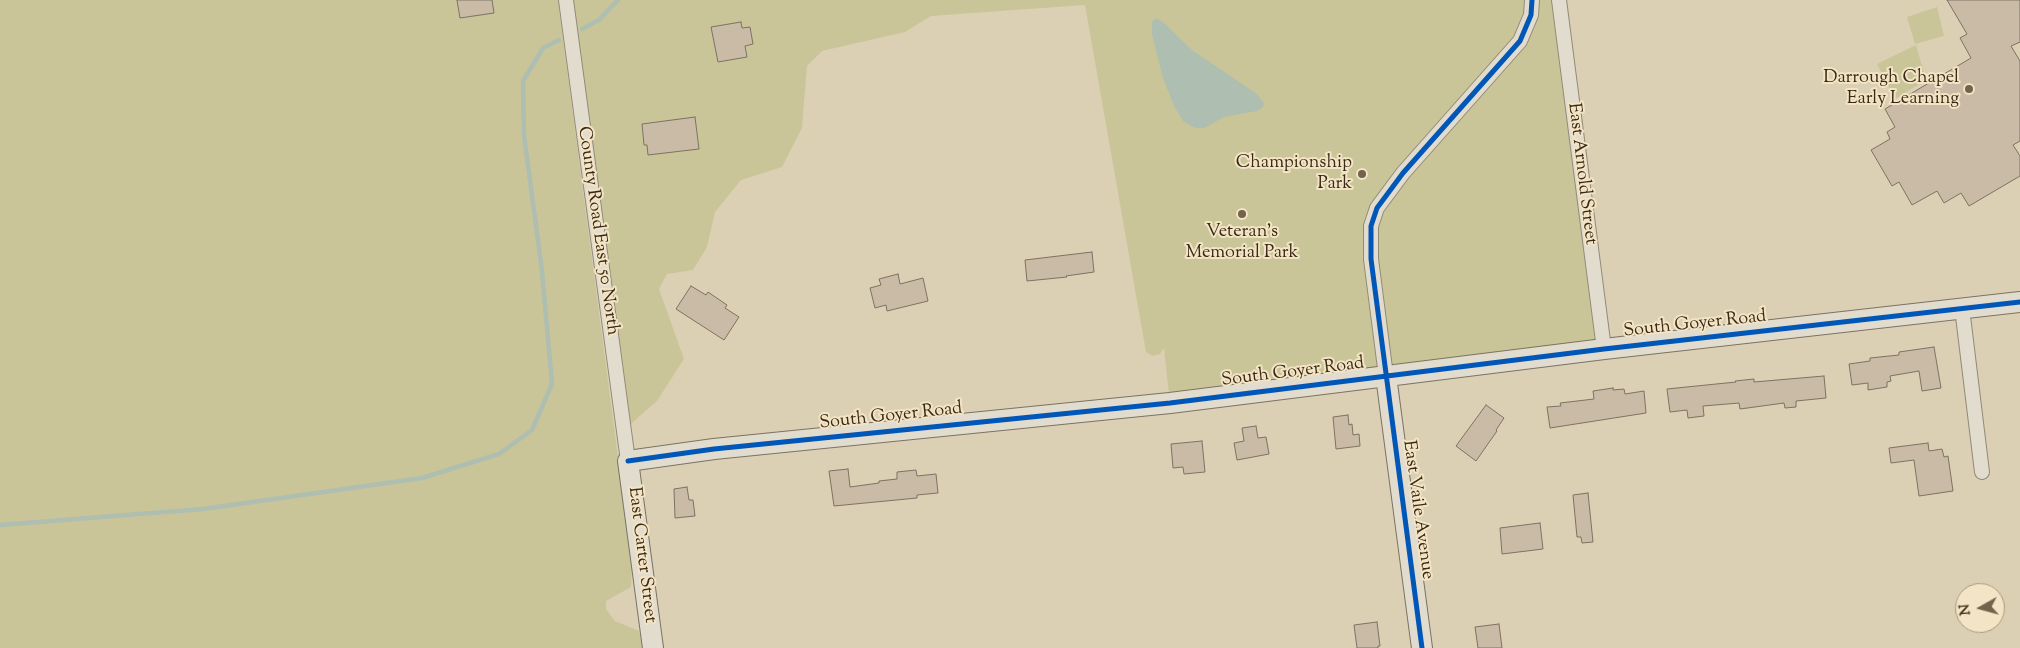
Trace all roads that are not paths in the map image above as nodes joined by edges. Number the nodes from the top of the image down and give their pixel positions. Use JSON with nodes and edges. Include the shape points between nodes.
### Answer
{"nodes":[{"id":1,"x":566,"y":0,"type":"edge"},
{"id":2,"x":1532,"y":0,"type":"edge"},
{"id":3,"x":1559,"y":0,"type":"edge"},
{"id":4,"x":2020,"y":302,"type":"edge"},
{"id":5,"x":1962,"y":308,"type":"junction"},
{"id":6,"x":1604,"y":349,"type":"junction"},
{"id":7,"x":1386,"y":376,"type":"junction"},
{"id":8,"x":628,"y":461,"type":"junction"},
{"id":9,"x":1982,"y":472,"type":"dead end"},
{"id":10,"x":653,"y":648,"type":"edge"},
{"id":11,"x":1422,"y":648,"type":"edge"}],
"edges":[{"from":1,"to":8,"type":"street","name":"County Road East 50 North"},
{"from":2,"to":7,"type":"street","via":[[1531,14],[1520,40],[1403,173],[1377,208],[1371,226],[1371,259]]},
{"from":3,"to":6,"type":"street","name":"East Arnold Street"},
{"from":4,"to":5,"type":"street","name":"South Goyer Road"},
{"from":5,"to":6,"type":"street","name":"South Goyer Road"},
{"from":5,"to":9,"type":"street"},
{"from":6,"to":7,"type":"street","name":"South Goyer Road"},
{"from":7,"to":8,"type":"street","name":"South Goyer Road","via":[[1170,403],[714,449]]},
{"from":7,"to":11,"type":"street","name":"East Vaile Avenue"},
{"from":8,"to":10,"type":"street","name":"East Carter Street"}]}
